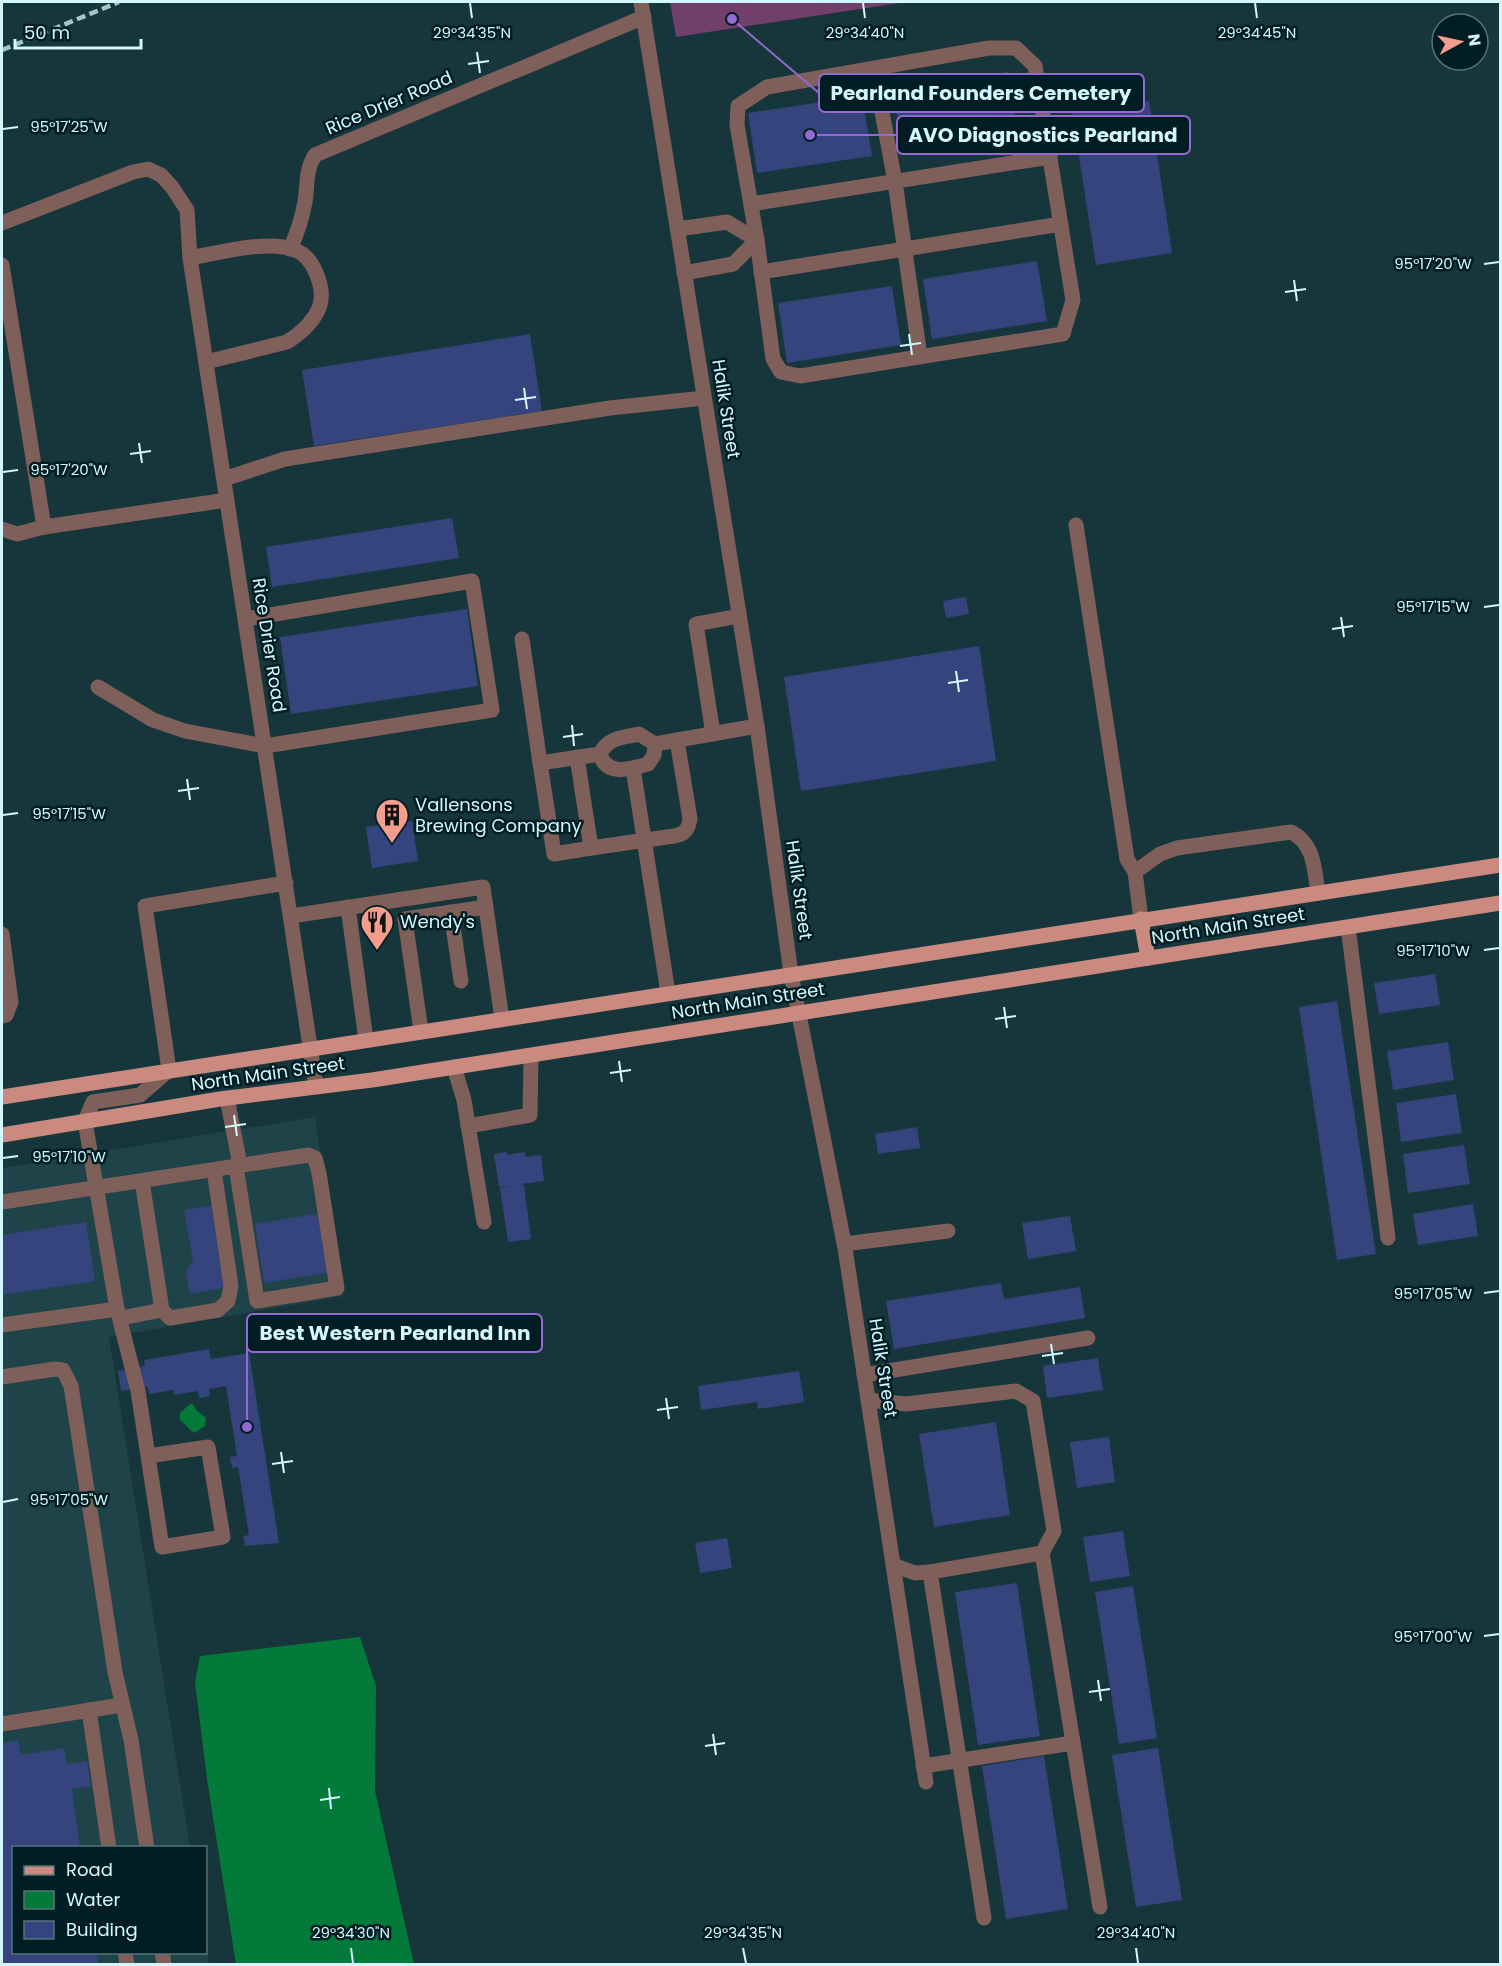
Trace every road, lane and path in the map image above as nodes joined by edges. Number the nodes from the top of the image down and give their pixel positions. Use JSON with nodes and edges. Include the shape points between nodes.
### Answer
{"nodes":[{"id":1,"x":641,"y":2,"type":"edge"},
{"id":2,"x":644,"y":17,"type":"junction"},
{"id":3,"x":874,"y":69,"type":"junction"},
{"id":4,"x":1050,"y":157,"type":"junction"},
{"id":5,"x":895,"y":182,"type":"junction"},
{"id":6,"x":751,"y":204,"type":"junction"},
{"id":7,"x":2,"y":223,"type":"edge"},
{"id":8,"x":1061,"y":224,"type":"junction"},
{"id":9,"x":678,"y":229,"type":"junction"},
{"id":10,"x":757,"y":240,"type":"junction"},
{"id":11,"x":290,"y":249,"type":"junction"},
{"id":12,"x":904,"y":249,"type":"junction"},
{"id":13,"x":190,"y":258,"type":"junction"},
{"id":14,"x":2,"y":265,"type":"edge"},
{"id":15,"x":762,"y":272,"type":"junction"},
{"id":16,"x":684,"y":273,"type":"junction"},
{"id":17,"x":920,"y":357,"type":"junction"},
{"id":18,"x":206,"y":362,"type":"junction"},
{"id":19,"x":704,"y":398,"type":"junction"},
{"id":20,"x":224,"y":479,"type":"junction"},
{"id":21,"x":228,"y":500,"type":"junction"},
{"id":22,"x":1076,"y":525,"type":"dead end"},
{"id":23,"x":44,"y":527,"type":"junction"},
{"id":24,"x":2,"y":529,"type":"edge"},
{"id":25,"x":740,"y":616,"type":"junction"},
{"id":26,"x":246,"y":619,"type":"junction"},
{"id":27,"x":522,"y":639,"type":"dead end"},
{"id":28,"x":98,"y":687,"type":"dead end"},
{"id":29,"x":757,"y":726,"type":"junction"},
{"id":30,"x":713,"y":734,"type":"junction"},
{"id":31,"x":677,"y":740,"type":"junction"},
{"id":32,"x":655,"y":744,"type":"junction"},
{"id":33,"x":265,"y":746,"type":"junction"},
{"id":34,"x":600,"y":754,"type":"junction"},
{"id":35,"x":577,"y":757,"type":"junction"},
{"id":36,"x":540,"y":763,"type":"junction"},
{"id":37,"x":633,"y":768,"type":"junction"},
{"id":38,"x":644,"y":841,"type":"junction"},
{"id":39,"x":591,"y":848,"type":"junction"},
{"id":40,"x":1500,"y":865,"type":"edge"},
{"id":41,"x":1135,"y":872,"type":"junction"},
{"id":42,"x":286,"y":883,"type":"junction"},
{"id":43,"x":1318,"y":893,"type":"junction"},
{"id":44,"x":1500,"y":903,"type":"edge"},
{"id":45,"x":348,"y":907,"type":"junction"},
{"id":46,"x":486,"y":907,"type":"junction"},
{"id":47,"x":451,"y":912,"type":"junction"},
{"id":48,"x":291,"y":916,"type":"junction"},
{"id":49,"x":1141,"y":919,"type":"junction"},
{"id":50,"x":1348,"y":927,"type":"junction"},
{"id":51,"x":2,"y":934,"type":"edge"},
{"id":52,"x":1148,"y":958,"type":"junction"},
{"id":53,"x":3,"y":959,"type":"edge"},
{"id":54,"x":791,"y":974,"type":"junction"},
{"id":55,"x":462,"y":981,"type":"dead end"},
{"id":56,"x":668,"y":993,"type":"junction"},
{"id":57,"x":799,"y":1013,"type":"junction"},
{"id":58,"x":2,"y":1016,"type":"edge"},
{"id":59,"x":502,"y":1019,"type":"junction"},
{"id":60,"x":421,"y":1031,"type":"junction"},
{"id":61,"x":366,"y":1040,"type":"junction"},
{"id":62,"x":310,"y":1049,"type":"junction"},
{"id":63,"x":531,"y":1056,"type":"junction"},
{"id":64,"x":454,"y":1067,"type":"junction"},
{"id":65,"x":169,"y":1070,"type":"junction"},
{"id":66,"x":316,"y":1086,"type":"junction"},
{"id":67,"x":2,"y":1097,"type":"edge"},
{"id":68,"x":227,"y":1098,"type":"junction"},
{"id":69,"x":85,"y":1121,"type":"junction"},
{"id":70,"x":468,"y":1126,"type":"junction"},
{"id":71,"x":2,"y":1135,"type":"edge"},
{"id":72,"x":238,"y":1166,"type":"junction"},
{"id":73,"x":214,"y":1170,"type":"junction"},
{"id":74,"x":142,"y":1180,"type":"junction"},
{"id":75,"x":98,"y":1187,"type":"junction"},
{"id":76,"x":2,"y":1202,"type":"edge"},
{"id":77,"x":484,"y":1222,"type":"dead end"},
{"id":78,"x":948,"y":1231,"type":"dead end"},
{"id":79,"x":1388,"y":1238,"type":"dead end"},
{"id":80,"x":844,"y":1244,"type":"junction"},
{"id":81,"x":162,"y":1310,"type":"junction"},
{"id":82,"x":119,"y":1313,"type":"junction"},
{"id":83,"x":2,"y":1325,"type":"edge"},
{"id":84,"x":1088,"y":1338,"type":"dead end"},
{"id":85,"x":864,"y":1375,"type":"junction"},
{"id":86,"x":2,"y":1377,"type":"edge"},
{"id":87,"x":868,"y":1400,"type":"junction"},
{"id":88,"x":148,"y":1456,"type":"junction"},
{"id":89,"x":1042,"y":1553,"type":"junction"},
{"id":90,"x":893,"y":1565,"type":"junction"},
{"id":91,"x":930,"y":1572,"type":"junction"},
{"id":92,"x":122,"y":1705,"type":"junction"},
{"id":93,"x":89,"y":1710,"type":"junction"},
{"id":94,"x":2,"y":1724,"type":"edge"},
{"id":95,"x":1073,"y":1743,"type":"junction"},
{"id":96,"x":959,"y":1760,"type":"junction"},
{"id":97,"x":923,"y":1766,"type":"junction"},
{"id":98,"x":926,"y":1782,"type":"dead end"},
{"id":99,"x":109,"y":1846,"type":"edge"},
{"id":100,"x":147,"y":1846,"type":"edge"},
{"id":101,"x":1100,"y":1907,"type":"dead end"},
{"id":102,"x":984,"y":1918,"type":"dead end"}],
"edges":[{"from":1,"to":2,"type":"street","name":"Halik Street"},
{"from":2,"to":9,"type":"street","name":"Halik Street"},
{"from":2,"to":11,"type":"street","name":"Rice Drier Road","via":[[315,155],[309,164],[305,199]]},
{"from":3,"to":4,"type":"street","via":[[989,48],[1016,48],[1035,66]]},
{"from":3,"to":5,"type":"street"},
{"from":3,"to":6,"type":"street","via":[[767,87],[738,106],[737,125]]},
{"from":4,"to":5,"type":"street"},
{"from":4,"to":8,"type":"street"},
{"from":5,"to":6,"type":"street"},
{"from":5,"to":12,"type":"street"},
{"from":6,"to":10,"type":"street"},
{"from":7,"to":13,"type":"street","name":"Rice Drier Road","via":[[148,169],[161,175],[187,210]]},
{"from":8,"to":12,"type":"street"},
{"from":8,"to":17,"type":"street","via":[[1073,300],[1063,334]]},
{"from":9,"to":10,"type":"street","via":[[727,222]]},
{"from":9,"to":16,"type":"street","name":"Halik Street"},
{"from":10,"to":15,"type":"street"},
{"from":10,"to":16,"type":"street","via":[[734,264]]},
{"from":11,"to":13,"type":"street","via":[[276,246]]},
{"from":11,"to":18,"type":"street","via":[[297,250],[314,267],[320,303],[312,320],[287,342]]},
{"from":12,"to":15,"type":"street"},
{"from":12,"to":17,"type":"street"},
{"from":13,"to":18,"type":"street","name":"Rice Drier Road"},
{"from":14,"to":23,"type":"street"},
{"from":15,"to":17,"type":"street","via":[[773,359],[781,372],[800,376]]},
{"from":16,"to":19,"type":"street","name":"Halik Street"},
{"from":18,"to":20,"type":"street","name":"Rice Drier Road"},
{"from":19,"to":20,"type":"street","via":[[610,408],[285,459]]},
{"from":19,"to":25,"type":"street","name":"Halik Street"},
{"from":20,"to":21,"type":"street","name":"Rice Drier Road"},
{"from":21,"to":23,"type":"street"},
{"from":21,"to":26,"type":"street","name":"Rice Drier Road"},
{"from":22,"to":41,"type":"street","via":[[1127,859]]},
{"from":23,"to":24,"type":"street","via":[[17,534]]},
{"from":25,"to":29,"type":"street","name":"Halik Street"},
{"from":25,"to":30,"type":"street","via":[[696,624]]},
{"from":26,"to":33,"type":"street","name":"Rice Drier Road"},
{"from":26,"to":33,"type":"street","via":[[472,581],[492,710]]},
{"from":27,"to":36,"type":"street"},
{"from":28,"to":33,"type":"street","via":[[153,720],[185,731]]},
{"from":29,"to":30,"type":"street"},
{"from":29,"to":54,"type":"street","name":"Halik Street"},
{"from":30,"to":31,"type":"street"},
{"from":31,"to":32,"type":"street"},
{"from":31,"to":38,"type":"street","via":[[690,819],[688,828],[682,834]]},
{"from":32,"to":34,"type":"street","via":[[639,734],[611,740]]},
{"from":32,"to":37,"type":"street","via":[[648,764]]},
{"from":33,"to":42,"type":"street","name":"Rice Drier Road"},
{"from":34,"to":35,"type":"street"},
{"from":34,"to":37,"type":"street","via":[[607,766],[616,770]]},
{"from":35,"to":36,"type":"street"},
{"from":35,"to":39,"type":"street"},
{"from":36,"to":39,"type":"street","via":[[554,854]]},
{"from":37,"to":38,"type":"street"},
{"from":38,"to":39,"type":"street"},
{"from":38,"to":56,"type":"street"},
{"from":40,"to":43,"type":"main road","name":"North Main Street"},
{"from":41,"to":43,"type":"street","via":[[1160,854],[1177,848],[1291,832],[1302,838],[1311,851]]},
{"from":41,"to":49,"type":"street"},
{"from":42,"to":48,"type":"street","name":"Rice Drier Road"},
{"from":42,"to":65,"type":"street","via":[[146,906]]},
{"from":43,"to":49,"type":"main road","name":"North Main Street"},
{"from":44,"to":50,"type":"main road","name":"North Main Street"},
{"from":45,"to":46,"type":"street","via":[[483,887]]},
{"from":45,"to":48,"type":"street"},
{"from":45,"to":61,"type":"street"},
{"from":46,"to":47,"type":"street"},
{"from":46,"to":59,"type":"street"},
{"from":47,"to":55,"type":"street"},
{"from":47,"to":60,"type":"street","via":[[405,919]]},
{"from":48,"to":62,"type":"street","name":"Rice Drier Road"},
{"from":49,"to":52,"type":"main road"},
{"from":49,"to":54,"type":"main road","name":"North Main Street"},
{"from":50,"to":52,"type":"main road","name":"North Main Street"},
{"from":50,"to":79,"type":"street"},
{"from":51,"to":53,"type":"street"},
{"from":52,"to":57,"type":"main road","name":"North Main Street"},
{"from":53,"to":58,"type":"street","via":[[11,1002]]},
{"from":54,"to":56,"type":"main road","name":"North Main Street"},
{"from":54,"to":57,"type":"street","name":"Halik Street"},
{"from":56,"to":59,"type":"main road","name":"North Main Street"},
{"from":57,"to":63,"type":"main road","name":"North Main Street"},
{"from":57,"to":80,"type":"street","name":"Halik Street"},
{"from":59,"to":60,"type":"main road","name":"North Main Street"},
{"from":60,"to":61,"type":"main road","name":"North Main Street"},
{"from":61,"to":62,"type":"main road","name":"North Main Street"},
{"from":62,"to":65,"type":"main road","name":"North Main Street"},
{"from":62,"to":66,"type":"street","name":"Rice Drier Road"},
{"from":63,"to":64,"type":"main road","name":"North Main Street"},
{"from":63,"to":70,"type":"street","via":[[530,1115]]},
{"from":64,"to":66,"type":"main road","name":"North Main Street"},
{"from":64,"to":70,"type":"street"},
{"from":65,"to":67,"type":"main road","name":"North Main Street"},
{"from":65,"to":69,"type":"street","via":[[140,1095],[93,1102]]},
{"from":66,"to":68,"type":"main road","name":"North Main Street"},
{"from":68,"to":69,"type":"main road","name":"North Main Street"},
{"from":68,"to":72,"type":"street"},
{"from":69,"to":71,"type":"main road","name":"North Main Street"},
{"from":69,"to":75,"type":"street"},
{"from":70,"to":77,"type":"street"},
{"from":72,"to":72,"type":"street","via":[[257,1301],[337,1288],[315,1158],[308,1155]]},
{"from":72,"to":73,"type":"street"},
{"from":73,"to":74,"type":"street"},
{"from":73,"to":81,"type":"street","via":[[231,1286],[228,1301],[218,1310],[170,1318]]},
{"from":74,"to":75,"type":"street"},
{"from":74,"to":81,"type":"street"},
{"from":75,"to":76,"type":"street"},
{"from":75,"to":82,"type":"street"},
{"from":78,"to":80,"type":"street"},
{"from":80,"to":85,"type":"street","name":"Halik Street"},
{"from":81,"to":82,"type":"street"},
{"from":82,"to":83,"type":"street"},
{"from":82,"to":88,"type":"street","via":[[138,1391]]},
{"from":84,"to":85,"type":"street"},
{"from":85,"to":87,"type":"street","name":"Halik Street"},
{"from":86,"to":92,"type":"street","via":[[63,1370],[71,1386]]},
{"from":87,"to":89,"type":"street","via":[[906,1404],[1016,1391],[1033,1401],[1054,1531]]},
{"from":87,"to":90,"type":"street","name":"Halik Street"},
{"from":88,"to":88,"type":"street","via":[[162,1547],[223,1538],[208,1447]]},
{"from":89,"to":91,"type":"street"},
{"from":89,"to":95,"type":"street"},
{"from":90,"to":91,"type":"street","via":[[915,1573]]},
{"from":90,"to":97,"type":"street","name":"Halik Street"},
{"from":91,"to":96,"type":"street"},
{"from":92,"to":93,"type":"street"},
{"from":92,"to":100,"type":"street"},
{"from":93,"to":94,"type":"street"},
{"from":93,"to":99,"type":"street"},
{"from":95,"to":96,"type":"street"},
{"from":95,"to":101,"type":"street"},
{"from":96,"to":97,"type":"street"},
{"from":96,"to":102,"type":"street"},
{"from":97,"to":98,"type":"street","name":"Halik Street"}]}
